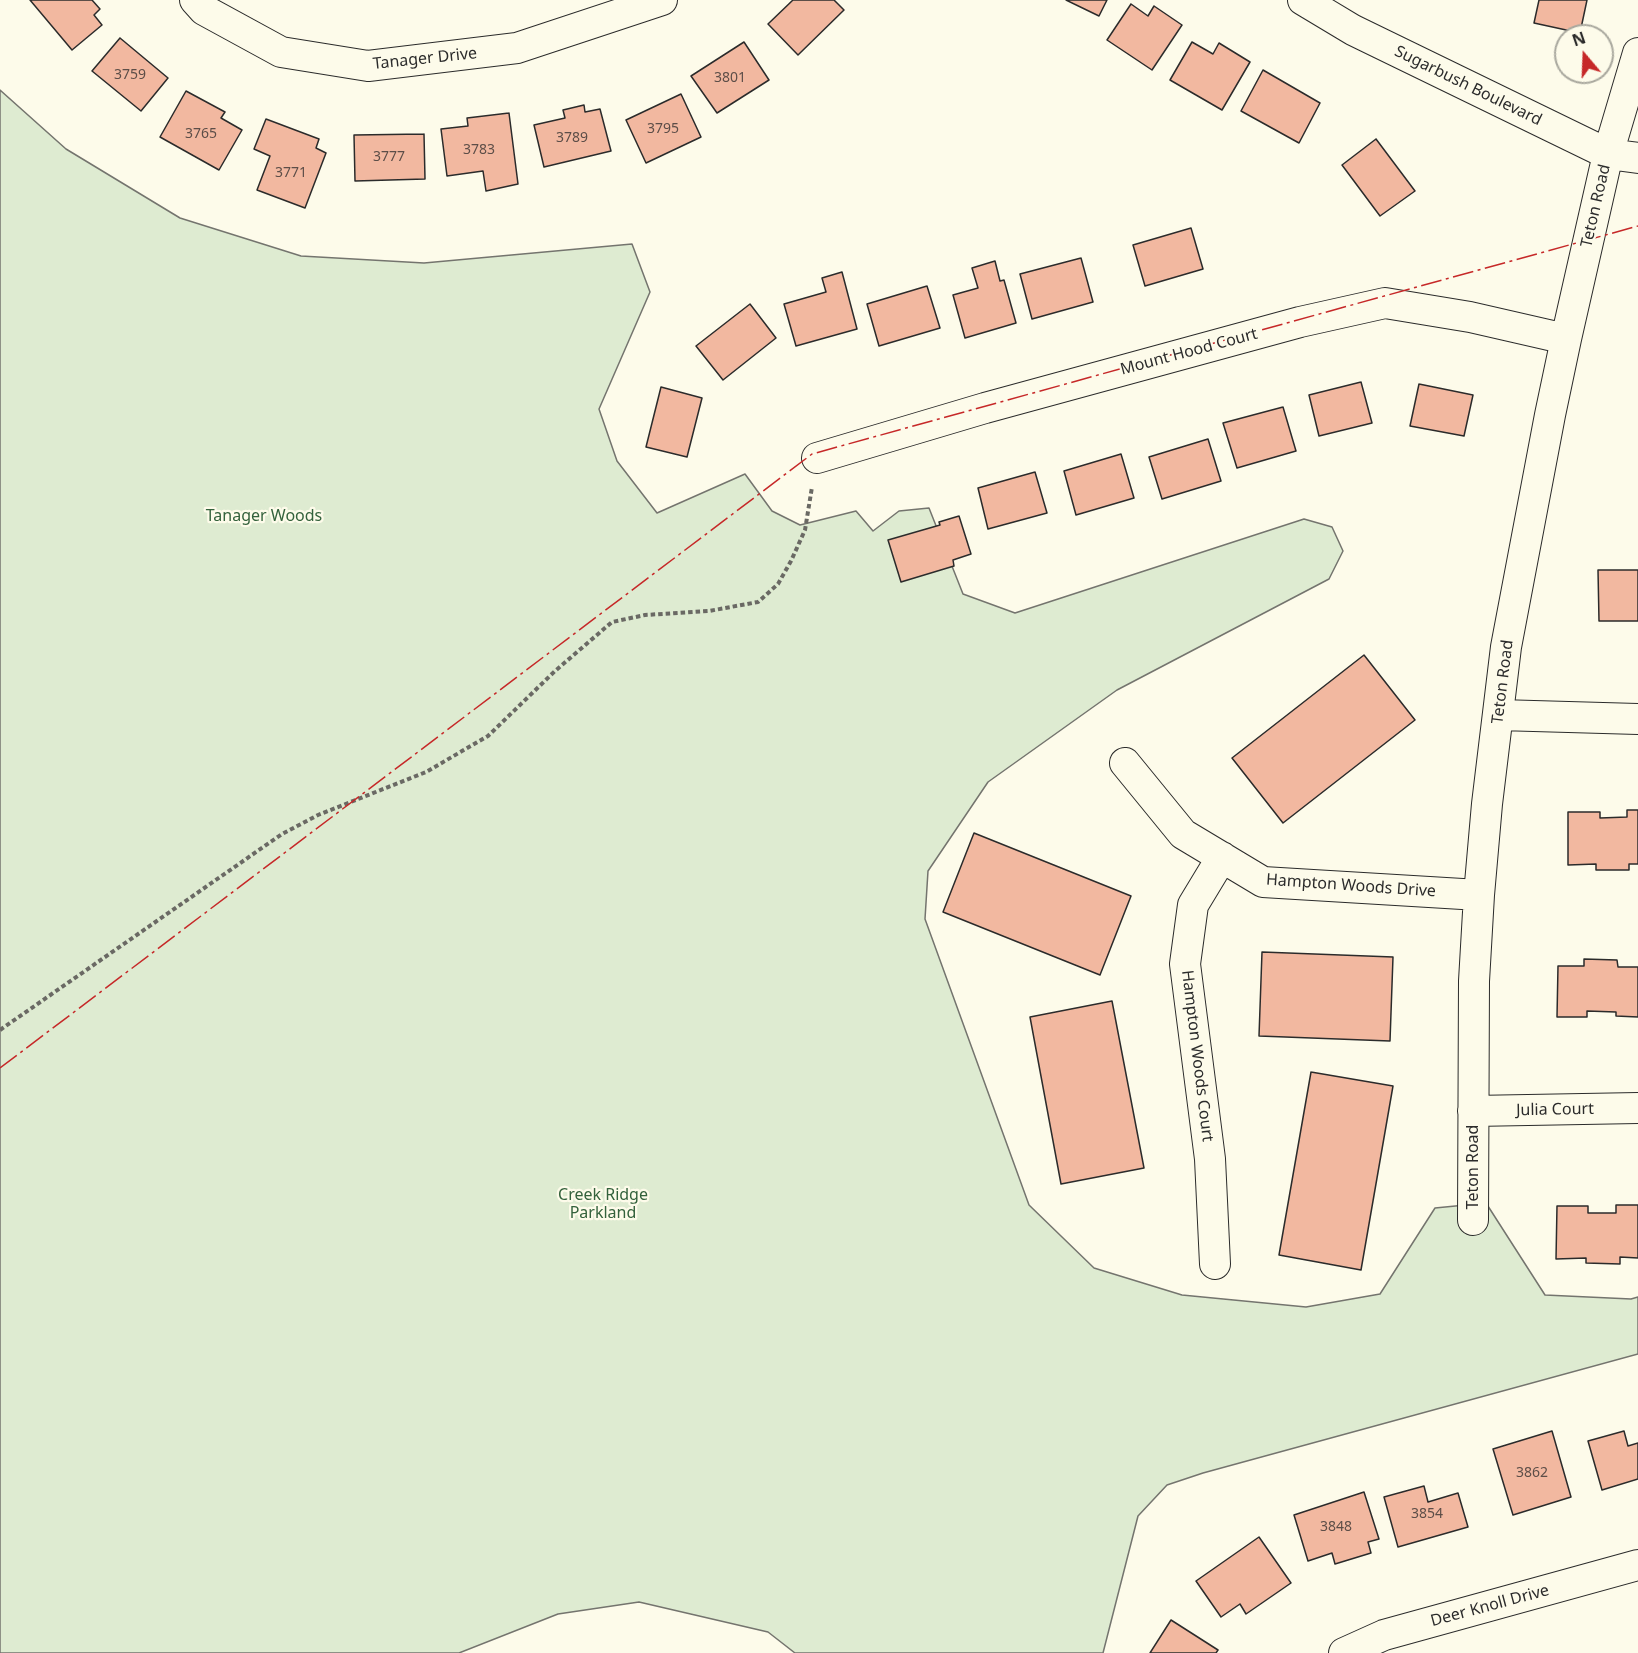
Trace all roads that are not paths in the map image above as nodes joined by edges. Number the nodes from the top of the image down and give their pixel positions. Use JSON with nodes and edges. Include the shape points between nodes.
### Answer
{"nodes":[{"id":1,"x":195,"y":0,"type":"edge"},
{"id":2,"x":662,"y":0,"type":"edge"},
{"id":3,"x":1303,"y":0,"type":"edge"},
{"id":4,"x":1638,"y":53,"type":"edge"},
{"id":5,"x":1608,"y":154,"type":"junction"},
{"id":6,"x":1638,"y":158,"type":"edge"},
{"id":7,"x":1566,"y":339,"type":"junction"},
{"id":8,"x":817,"y":458,"type":"road end"},
{"id":9,"x":1498,"y":715,"type":"junction"},
{"id":10,"x":1638,"y":719,"type":"edge"},
{"id":11,"x":1125,"y":763,"type":"dead end"},
{"id":12,"x":1222,"y":857,"type":"junction"},
{"id":13,"x":1479,"y":895,"type":"junction"},
{"id":14,"x":1638,"y":1108,"type":"edge"},
{"id":15,"x":1473,"y":1111,"type":"junction"},
{"id":16,"x":1473,"y":1220,"type":"dead end"},
{"id":17,"x":1215,"y":1264,"type":"dead end"},
{"id":18,"x":1638,"y":1565,"type":"edge"},
{"id":19,"x":1344,"y":1653,"type":"edge"}],
"edges":[{"from":1,"to":2,"type":"street","name":"Tanager Drive","via":[[204,10],[281,52],[368,66],[517,48]]},
{"from":3,"to":5,"type":"street","name":"Sugarbush Boulevard","via":[[1353,30]]},
{"from":4,"to":5,"type":"street","name":"Teton Road"},
{"from":5,"to":6,"type":"street","name":"Sugarbush Boulevard"},
{"from":5,"to":7,"type":"street","name":"Teton Road"},
{"from":7,"to":8,"type":"street","name":"Mount Hood Court","via":[[1385,303],[1131,368]]},
{"from":7,"to":9,"type":"street","name":"Teton Road","via":[[1506,646]]},
{"from":9,"to":10,"type":"street"},
{"from":9,"to":13,"type":"street","name":"Teton Road"},
{"from":11,"to":12,"type":"street","name":"Hampton Woods Drive","via":[[1184,834]]},
{"from":12,"to":13,"type":"street","name":"Hampton Woods Drive","via":[[1263,882]]},
{"from":12,"to":17,"type":"street","name":"Hampton Woods Court","via":[[1193,905],[1185,964],[1210,1159]]},
{"from":13,"to":15,"type":"street","name":"Teton Road"},
{"from":14,"to":15,"type":"street","name":"Julia Court"},
{"from":15,"to":16,"type":"street","name":"Teton Road"},
{"from":18,"to":19,"type":"street","name":"Deer Knoll Drive","via":[[1384,1635]]}]}
